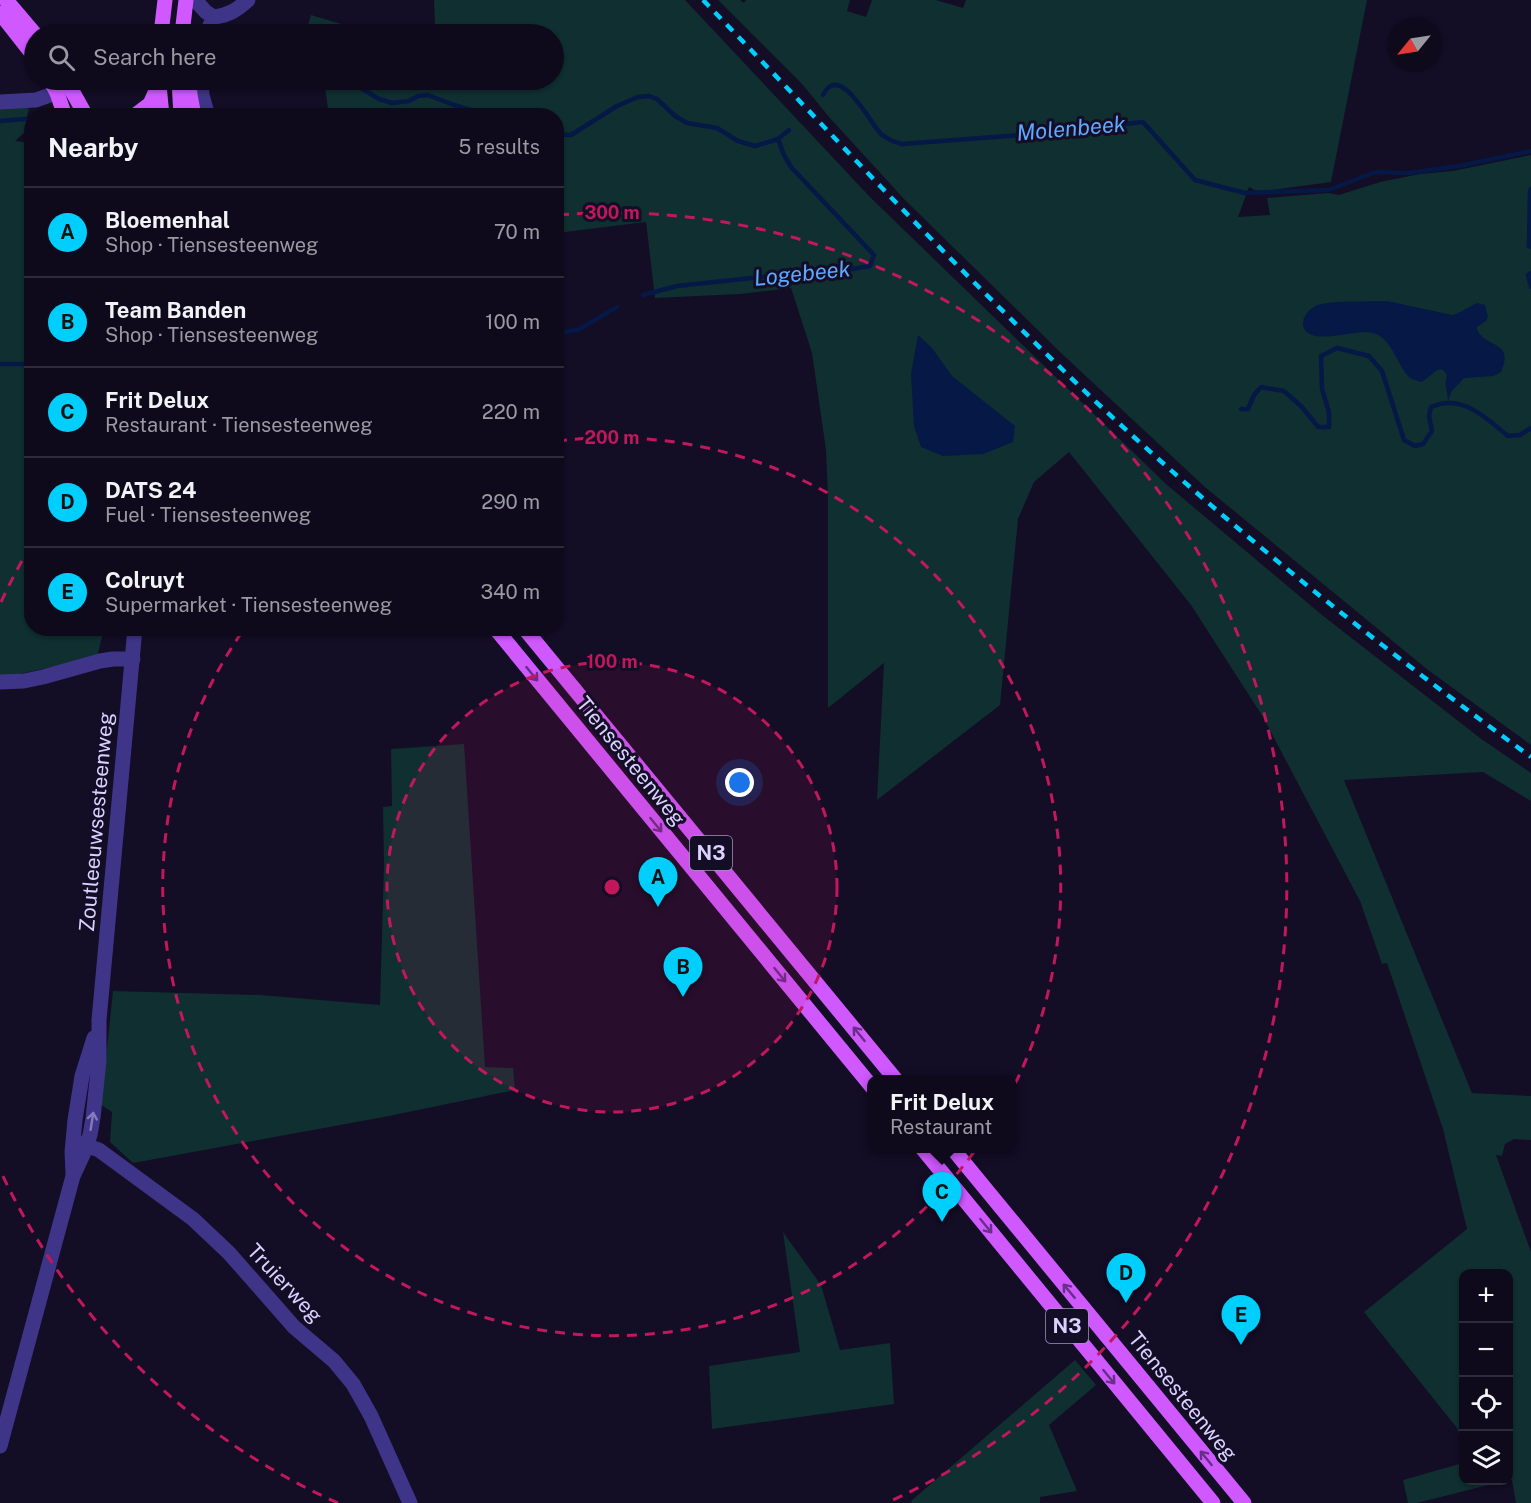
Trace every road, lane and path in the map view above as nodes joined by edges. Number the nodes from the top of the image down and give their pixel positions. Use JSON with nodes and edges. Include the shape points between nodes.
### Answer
{"nodes":[{"id":1,"x":6,"y":0,"type":"edge"},
{"id":2,"x":165,"y":0,"type":"edge"},
{"id":3,"x":186,"y":0,"type":"edge"},
{"id":4,"x":195,"y":0,"type":"edge"},
{"id":5,"x":248,"y":0,"type":"edge"},
{"id":6,"x":0,"y":13,"type":"edge"},
{"id":7,"x":214,"y":17,"type":"junction"},
{"id":8,"x":26,"y":24,"type":"edge"},
{"id":9,"x":162,"y":24,"type":"edge"},
{"id":10,"x":184,"y":24,"type":"edge"},
{"id":11,"x":211,"y":24,"type":"edge"},
{"id":12,"x":24,"y":43,"type":"edge"},
{"id":13,"x":53,"y":90,"type":"edge"},
{"id":14,"x":62,"y":90,"type":"edge"},
{"id":15,"x":65,"y":90,"type":"edge"},
{"id":16,"x":156,"y":90,"type":"edge"},
{"id":17,"x":160,"y":90,"type":"edge"},
{"id":18,"x":180,"y":90,"type":"edge"},
{"id":19,"x":190,"y":90,"type":"edge"},
{"id":20,"x":202,"y":90,"type":"edge"},
{"id":21,"x":0,"y":102,"type":"edge"},
{"id":22,"x":64,"y":108,"type":"edge"},
{"id":23,"x":81,"y":108,"type":"edge"},
{"id":24,"x":145,"y":108,"type":"edge"},
{"id":25,"x":161,"y":108,"type":"edge"},
{"id":26,"x":181,"y":108,"type":"edge"},
{"id":27,"x":192,"y":108,"type":"edge"},
{"id":28,"x":206,"y":108,"type":"edge"},
{"id":29,"x":134,"y":636,"type":"edge"},
{"id":30,"x":502,"y":636,"type":"edge"},
{"id":31,"x":531,"y":636,"type":"edge"},
{"id":32,"x":133,"y":659,"type":"junction"},
{"id":33,"x":0,"y":682,"type":"edge"},
{"id":34,"x":892,"y":1075,"type":"edge"},
{"id":35,"x":867,"y":1081,"type":"edge"},
{"id":36,"x":80,"y":1143,"type":"junction"},
{"id":37,"x":925,"y":1153,"type":"edge"},
{"id":38,"x":955,"y":1153,"type":"edge"},
{"id":39,"x":0,"y":1446,"type":"edge"},
{"id":40,"x":410,"y":1503,"type":"edge"},
{"id":41,"x":1213,"y":1503,"type":"edge"},
{"id":42,"x":1244,"y":1503,"type":"edge"}],
"edges":[{"from":1,"to":8,"type":"main road"},
{"from":2,"to":9,"type":"main road"},
{"from":3,"to":10,"type":"main road"},
{"from":4,"to":7,"type":"street"},
{"from":5,"to":7,"type":"street","via":[[228,16]]},
{"from":6,"to":12,"type":"main road"},
{"from":7,"to":11,"type":"street"},
{"from":13,"to":21,"type":"street","via":[[36,100]]},
{"from":14,"to":22,"type":"main road"},
{"from":15,"to":23,"type":"main road"},
{"from":16,"to":24,"type":"main road"},
{"from":17,"to":25,"type":"main road"},
{"from":18,"to":26,"type":"main road"},
{"from":19,"to":27,"type":"main road"},
{"from":20,"to":28,"type":"street"},
{"from":29,"to":32,"type":"street","name":"Zoutleeuwsesteenweg"},
{"from":30,"to":35,"type":"main road","name":"Tiensesteenweg","number":"N3","one_way":true},
{"from":34,"to":31,"type":"main road","name":"Tiensesteenweg","number":"N3","one_way":true},
{"from":32,"to":33,"type":"street","via":[[100,661],[24,681]]},
{"from":32,"to":36,"type":"street","name":"Zoutleeuwsesteenweg","via":[[94,1109],[90,1135]]},
{"from":36,"to":39,"type":"street","name":"Zoutleeuwsesteenweg"},
{"from":36,"to":40,"type":"street","name":"Truierweg","via":[[99,1150],[193,1219],[229,1253],[294,1327],[334,1361],[362,1400]]},
{"from":37,"to":41,"type":"main road","number":"N3","one_way":true},
{"from":42,"to":38,"type":"main road","name":"Tiensesteenweg","number":"N3","one_way":true}]}
